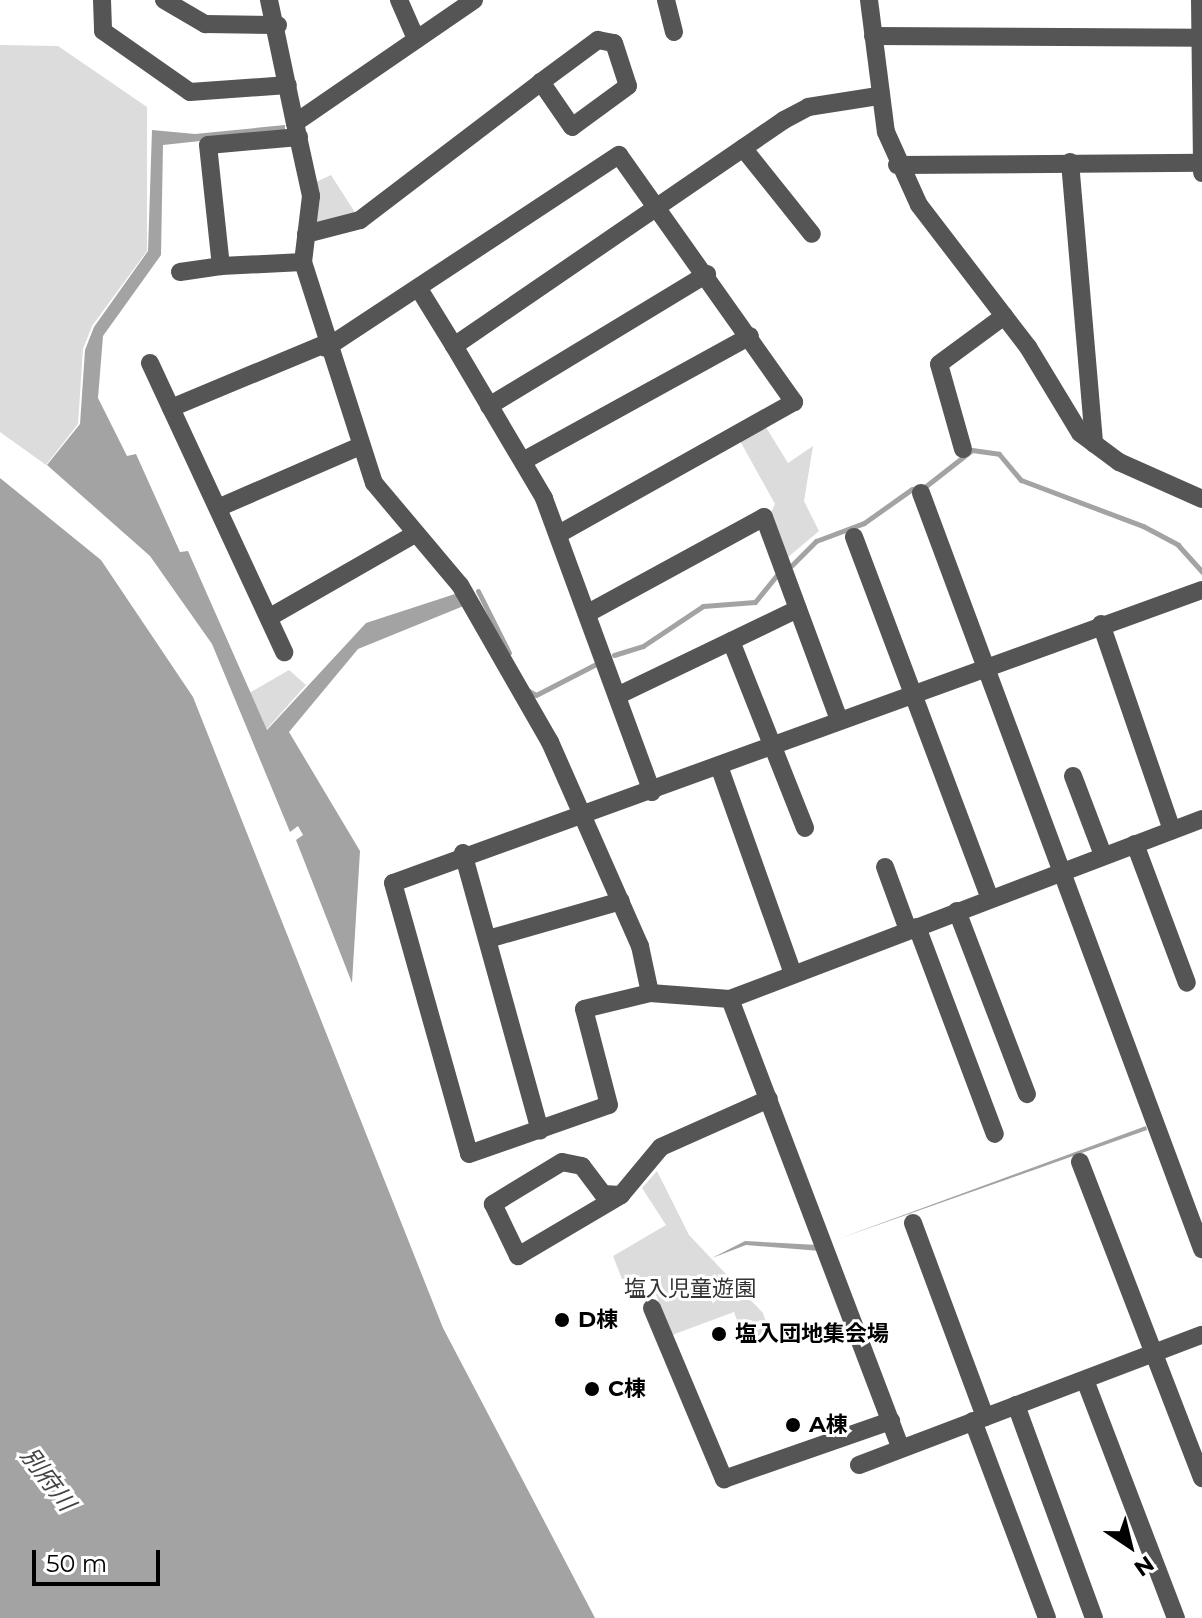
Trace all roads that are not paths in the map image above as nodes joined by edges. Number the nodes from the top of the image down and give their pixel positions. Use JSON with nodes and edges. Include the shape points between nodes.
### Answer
{"nodes":[{"id":1,"x":102,"y":0,"type":"edge"},
{"id":2,"x":164,"y":0,"type":"edge"},
{"id":3,"x":269,"y":0,"type":"edge"},
{"id":4,"x":399,"y":0,"type":"edge"},
{"id":5,"x":474,"y":0,"type":"edge"},
{"id":6,"x":666,"y":0,"type":"edge"},
{"id":7,"x":869,"y":0,"type":"edge"},
{"id":8,"x":1200,"y":0,"type":"edge"},
{"id":9,"x":278,"y":25,"type":"junction"},
{"id":10,"x":674,"y":32,"type":"dead end"},
{"id":11,"x":873,"y":36,"type":"junction"},
{"id":12,"x":1201,"y":38,"type":"edge"},
{"id":13,"x":416,"y":39,"type":"junction"},
{"id":14,"x":541,"y":82,"type":"junction"},
{"id":15,"x":288,"y":85,"type":"junction"},
{"id":16,"x":878,"y":96,"type":"junction"},
{"id":17,"x":297,"y":130,"type":"junction"},
{"id":18,"x":743,"y":148,"type":"junction"},
{"id":19,"x":1070,"y":162,"type":"junction"},
{"id":20,"x":1202,"y":163,"type":"edge"},
{"id":21,"x":897,"y":165,"type":"junction"},
{"id":22,"x":1202,"y":175,"type":"edge"},
{"id":23,"x":660,"y":206,"type":"junction"},
{"id":24,"x":306,"y":234,"type":"junction"},
{"id":25,"x":812,"y":234,"type":"dead end"},
{"id":26,"x":303,"y":262,"type":"junction"},
{"id":27,"x":221,"y":266,"type":"junction"},
{"id":28,"x":180,"y":272,"type":"dead end"},
{"id":29,"x":707,"y":274,"type":"junction"},
{"id":30,"x":419,"y":289,"type":"junction"},
{"id":31,"x":1004,"y":316,"type":"junction"},
{"id":32,"x":750,"y":336,"type":"junction"},
{"id":33,"x":325,"y":346,"type":"junction"},
{"id":34,"x":454,"y":346,"type":"junction"},
{"id":35,"x":150,"y":363,"type":"dead end"},
{"id":36,"x":489,"y":406,"type":"junction"},
{"id":37,"x":171,"y":408,"type":"junction"},
{"id":38,"x":1094,"y":444,"type":"junction"},
{"id":39,"x":360,"y":446,"type":"junction"},
{"id":40,"x":963,"y":449,"type":"dead end"},
{"id":41,"x":523,"y":461,"type":"junction"},
{"id":42,"x":921,"y":493,"type":"dead end"},
{"id":43,"x":1202,"y":499,"type":"edge"},
{"id":44,"x":220,"y":507,"type":"junction"},
{"id":45,"x":559,"y":534,"type":"junction"},
{"id":46,"x":413,"y":535,"type":"junction"},
{"id":47,"x":854,"y":537,"type":"dead end"},
{"id":48,"x":1202,"y":590,"type":"edge"},
{"id":49,"x":798,"y":609,"type":"junction"},
{"id":50,"x":590,"y":612,"type":"junction"},
{"id":51,"x":270,"y":617,"type":"junction"},
{"id":52,"x":1101,"y":624,"type":"junction"},
{"id":53,"x":731,"y":641,"type":"junction"},
{"id":54,"x":284,"y":652,"type":"dead end"},
{"id":55,"x":985,"y":667,"type":"junction"},
{"id":56,"x":913,"y":693,"type":"junction"},
{"id":57,"x":621,"y":694,"type":"junction"},
{"id":58,"x":839,"y":720,"type":"junction"},
{"id":59,"x":772,"y":745,"type":"junction"},
{"id":60,"x":719,"y":766,"type":"junction"},
{"id":61,"x":1073,"y":776,"type":"dead end"},
{"id":62,"x":652,"y":792,"type":"junction"},
{"id":63,"x":585,"y":816,"type":"junction"},
{"id":64,"x":1202,"y":819,"type":"edge"},
{"id":65,"x":805,"y":828,"type":"dead end"},
{"id":66,"x":1172,"y":830,"type":"junction"},
{"id":67,"x":1135,"y":844,"type":"junction"},
{"id":68,"x":463,"y":853,"type":"junction"},
{"id":69,"x":1103,"y":855,"type":"junction"},
{"id":70,"x":885,"y":867,"type":"dead end"},
{"id":71,"x":1061,"y":870,"type":"junction"},
{"id":72,"x":990,"y":898,"type":"junction"},
{"id":73,"x":621,"y":901,"type":"junction"},
{"id":74,"x":957,"y":911,"type":"junction"},
{"id":75,"x":912,"y":928,"type":"junction"},
{"id":76,"x":488,"y":939,"type":"junction"},
{"id":77,"x":793,"y":974,"type":"junction"},
{"id":78,"x":1187,"y":983,"type":"dead end"},
{"id":79,"x":650,"y":993,"type":"junction"},
{"id":80,"x":730,"y":999,"type":"junction"},
{"id":81,"x":1027,"y":1094,"type":"dead end"},
{"id":82,"x":769,"y":1099,"type":"junction"},
{"id":83,"x":540,"y":1130,"type":"junction"},
{"id":84,"x":995,"y":1134,"type":"dead end"},
{"id":85,"x":1080,"y":1162,"type":"dead end"},
{"id":86,"x":621,"y":1195,"type":"junction"},
{"id":87,"x":913,"y":1223,"type":"dead end"},
{"id":88,"x":1202,"y":1249,"type":"edge"},
{"id":89,"x":652,"y":1308,"type":"dead end"},
{"id":90,"x":1202,"y":1335,"type":"edge"},
{"id":91,"x":1153,"y":1355,"type":"junction"},
{"id":92,"x":1085,"y":1380,"type":"junction"},
{"id":93,"x":1016,"y":1405,"type":"junction"},
{"id":94,"x":979,"y":1419,"type":"junction"},
{"id":95,"x":891,"y":1421,"type":"junction"},
{"id":96,"x":901,"y":1448,"type":"junction"},
{"id":97,"x":859,"y":1465,"type":"dead end"},
{"id":98,"x":1202,"y":1478,"type":"edge"},
{"id":99,"x":1047,"y":1618,"type":"edge"},
{"id":100,"x":1094,"y":1618,"type":"edge"},
{"id":101,"x":1176,"y":1618,"type":"edge"}],
"edges":[{"from":1,"to":15,"type":"street","via":[[103,31],[190,92]]},
{"from":2,"to":9,"type":"street","via":[[205,24]]},
{"from":3,"to":9,"type":"street"},
{"from":4,"to":13,"type":"street"},
{"from":5,"to":13,"type":"street"},
{"from":6,"to":10,"type":"street"},
{"from":7,"to":11,"type":"street"},
{"from":8,"to":12,"type":"street"},
{"from":9,"to":15,"type":"street"},
{"from":11,"to":12,"type":"street"},
{"from":11,"to":16,"type":"street"},
{"from":12,"to":20,"type":"street"},
{"from":13,"to":17,"type":"street"},
{"from":14,"to":14,"type":"street","via":[[598,40],[614,43],[628,86],[572,127]]},
{"from":14,"to":24,"type":"street","via":[[360,220]]},
{"from":15,"to":17,"type":"street"},
{"from":16,"to":18,"type":"street","via":[[808,107]]},
{"from":16,"to":21,"type":"street"},
{"from":17,"to":24,"type":"street","via":[[311,196]]},
{"from":17,"to":27,"type":"street","via":[[208,145]]},
{"from":18,"to":23,"type":"street"},
{"from":18,"to":25,"type":"street"},
{"from":19,"to":20,"type":"street"},
{"from":19,"to":21,"type":"street"},
{"from":19,"to":38,"type":"street"},
{"from":20,"to":22,"type":"street"},
{"from":21,"to":31,"type":"street","via":[[919,205]]},
{"from":23,"to":29,"type":"street"},
{"from":23,"to":30,"type":"street","via":[[619,155]]},
{"from":23,"to":34,"type":"street"},
{"from":24,"to":26,"type":"street"},
{"from":26,"to":27,"type":"street"},
{"from":26,"to":33,"type":"street"},
{"from":27,"to":28,"type":"street"},
{"from":29,"to":32,"type":"street"},
{"from":29,"to":36,"type":"street"},
{"from":30,"to":33,"type":"street"},
{"from":30,"to":34,"type":"street"},
{"from":31,"to":38,"type":"street","via":[[1062,410]]},
{"from":31,"to":40,"type":"street","via":[[939,364]]},
{"from":32,"to":41,"type":"street"},
{"from":32,"to":45,"type":"street","via":[[794,402]]},
{"from":33,"to":37,"type":"street"},
{"from":33,"to":39,"type":"street"},
{"from":34,"to":36,"type":"street"},
{"from":35,"to":37,"type":"street"},
{"from":36,"to":41,"type":"street"},
{"from":37,"to":44,"type":"street"},
{"from":38,"to":43,"type":"street"},
{"from":39,"to":44,"type":"street"},
{"from":39,"to":46,"type":"street","via":[[374,483]]},
{"from":41,"to":45,"type":"street"},
{"from":42,"to":55,"type":"street"},
{"from":44,"to":51,"type":"street"},
{"from":45,"to":50,"type":"street"},
{"from":46,"to":51,"type":"street"},
{"from":46,"to":63,"type":"street","via":[[460,585]]},
{"from":47,"to":56,"type":"street"},
{"from":48,"to":52,"type":"street"},
{"from":49,"to":50,"type":"street","via":[[764,517]]},
{"from":49,"to":53,"type":"street"},
{"from":49,"to":58,"type":"street"},
{"from":50,"to":57,"type":"street"},
{"from":51,"to":54,"type":"street"},
{"from":52,"to":55,"type":"street"},
{"from":52,"to":66,"type":"street"},
{"from":53,"to":57,"type":"street"},
{"from":53,"to":59,"type":"street"},
{"from":55,"to":56,"type":"street"},
{"from":55,"to":71,"type":"street"},
{"from":56,"to":58,"type":"street"},
{"from":56,"to":72,"type":"street"},
{"from":57,"to":62,"type":"street"},
{"from":58,"to":59,"type":"street"},
{"from":59,"to":60,"type":"street"},
{"from":59,"to":65,"type":"street"},
{"from":60,"to":62,"type":"street"},
{"from":60,"to":77,"type":"street"},
{"from":61,"to":69,"type":"street"},
{"from":62,"to":63,"type":"street"},
{"from":63,"to":68,"type":"street"},
{"from":63,"to":73,"type":"street"},
{"from":64,"to":66,"type":"street"},
{"from":66,"to":67,"type":"street"},
{"from":67,"to":69,"type":"street"},
{"from":67,"to":78,"type":"street"},
{"from":68,"to":76,"type":"street"},
{"from":68,"to":83,"type":"street","via":[[393,883],[469,1154]]},
{"from":69,"to":71,"type":"street"},
{"from":70,"to":75,"type":"street"},
{"from":71,"to":72,"type":"street"},
{"from":71,"to":88,"type":"street"},
{"from":72,"to":74,"type":"street"},
{"from":73,"to":76,"type":"street"},
{"from":73,"to":79,"type":"street"},
{"from":74,"to":75,"type":"street"},
{"from":74,"to":81,"type":"street"},
{"from":75,"to":77,"type":"street"},
{"from":75,"to":84,"type":"street"},
{"from":76,"to":83,"type":"street"},
{"from":77,"to":80,"type":"street"},
{"from":79,"to":80,"type":"street"},
{"from":79,"to":83,"type":"street","via":[[584,1009],[609,1105]]},
{"from":80,"to":82,"type":"street"},
{"from":82,"to":86,"type":"street","via":[[661,1147]]},
{"from":82,"to":95,"type":"street"},
{"from":85,"to":91,"type":"street"},
{"from":86,"to":86,"type":"street","via":[[518,1256],[493,1204],[562,1162],[582,1166],[603,1194]]},
{"from":87,"to":94,"type":"street"},
{"from":89,"to":95,"type":"street","via":[[724,1479]]},
{"from":90,"to":91,"type":"street"},
{"from":91,"to":92,"type":"street"},
{"from":91,"to":98,"type":"street"},
{"from":92,"to":93,"type":"street"},
{"from":92,"to":101,"type":"street"},
{"from":93,"to":94,"type":"street"},
{"from":93,"to":100,"type":"street"},
{"from":94,"to":96,"type":"street"},
{"from":94,"to":99,"type":"street"},
{"from":95,"to":96,"type":"street"},
{"from":96,"to":97,"type":"street"}]}
